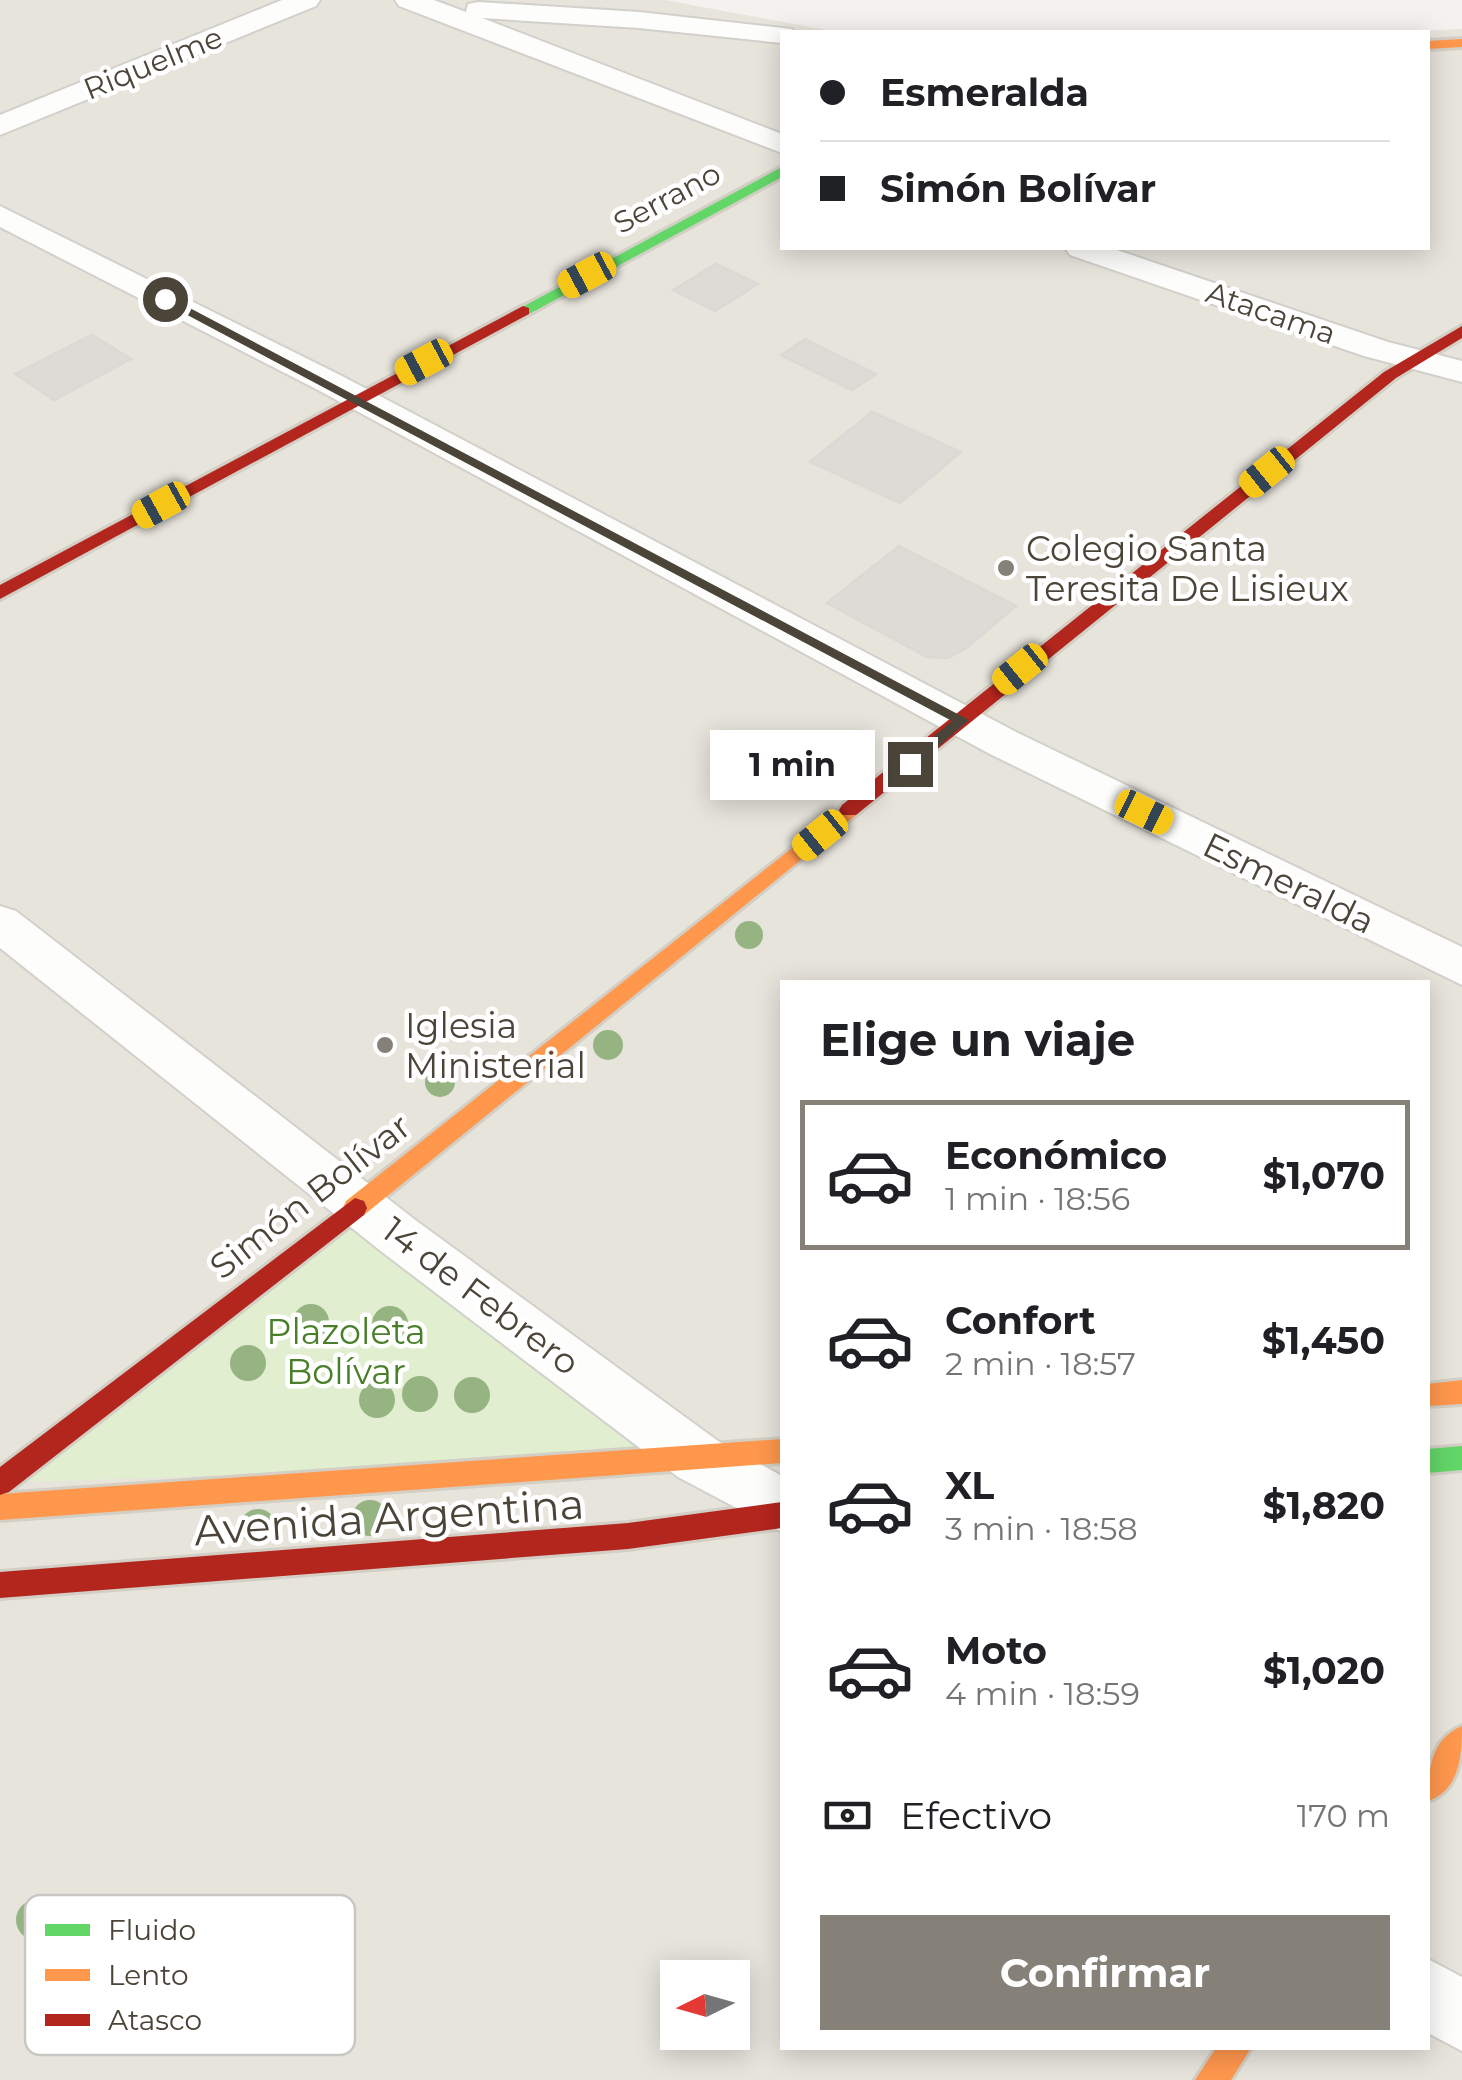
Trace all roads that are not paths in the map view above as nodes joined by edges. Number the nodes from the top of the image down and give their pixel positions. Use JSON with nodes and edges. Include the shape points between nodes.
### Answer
{"nodes":[{"id":1,"x":306,"y":0,"type":"edge"},
{"id":2,"x":414,"y":2,"type":"edge"},
{"id":3,"x":780,"y":34,"type":"edge"},
{"id":4,"x":1462,"y":43,"type":"edge"},
{"id":5,"x":1430,"y":45,"type":"edge"},
{"id":6,"x":0,"y":126,"type":"edge"},
{"id":7,"x":780,"y":143,"type":"edge"},
{"id":8,"x":780,"y":172,"type":"edge"},
{"id":9,"x":0,"y":214,"type":"edge"},
{"id":10,"x":1087,"y":250,"type":"edge"},
{"id":11,"x":1462,"y":332,"type":"edge"},
{"id":12,"x":1417,"y":360,"type":"junction"},
{"id":13,"x":1462,"y":372,"type":"edge"},
{"id":14,"x":356,"y":398,"type":"junction"},
{"id":15,"x":0,"y":593,"type":"edge"},
{"id":16,"x":962,"y":720,"type":"junction"},
{"id":17,"x":0,"y":924,"type":"edge"},
{"id":18,"x":1462,"y":967,"type":"edge"},
{"id":19,"x":360,"y":1204,"type":"junction"},
{"id":20,"x":1462,"y":1392,"type":"edge"},
{"id":21,"x":1430,"y":1395,"type":"edge"},
{"id":22,"x":780,"y":1451,"type":"edge"},
{"id":23,"x":698,"y":1458,"type":"junction"},
{"id":24,"x":1462,"y":1458,"type":"edge"},
{"id":25,"x":1430,"y":1461,"type":"edge"},
{"id":26,"x":0,"y":1483,"type":"edge"},
{"id":27,"x":780,"y":1505,"type":"edge"},
{"id":28,"x":0,"y":1507,"type":"edge"},
{"id":29,"x":780,"y":1515,"type":"edge"},
{"id":30,"x":0,"y":1585,"type":"edge"},
{"id":31,"x":1462,"y":1740,"type":"edge"},
{"id":32,"x":1430,"y":1784,"type":"edge"},
{"id":33,"x":1430,"y":1994,"type":"edge"},
{"id":34,"x":1462,"y":2018,"type":"edge"},
{"id":35,"x":1234,"y":2050,"type":"edge"},
{"id":36,"x":1211,"y":2080,"type":"edge"}],
"edges":[{"from":1,"to":6,"type":"street","name":"Riquelme"},
{"from":2,"to":3,"type":"street"},
{"from":2,"to":7,"type":"street"},
{"from":4,"to":5,"type":"street"},
{"from":8,"to":14,"type":"street","name":"Serrano"},
{"from":9,"to":14,"type":"street","name":"Esmeralda"},
{"from":10,"to":12,"type":"street","name":"Atacama"},
{"from":11,"to":12,"type":"street","name":"Simón Bolívar"},
{"from":12,"to":13,"type":"street","name":"Atacama"},
{"from":12,"to":16,"type":"street","name":"Simón Bolívar","via":[[1359,399]]},
{"from":14,"to":15,"type":"street","name":"Serrano"},
{"from":14,"to":16,"type":"street","name":"Esmeralda"},
{"from":16,"to":18,"type":"street","name":"Esmeralda"},
{"from":16,"to":19,"type":"street","name":"Simón Bolívar"},
{"from":17,"to":19,"type":"street","name":"14 de Febrero"},
{"from":19,"to":23,"type":"street","name":"14 de Febrero"},
{"from":19,"to":26,"type":"street","name":"Simón Bolívar"},
{"from":20,"to":21,"type":"street"},
{"from":22,"to":23,"type":"street","name":"Avenida Argentina"},
{"from":23,"to":27,"type":"street","name":"14 de Febrero"},
{"from":23,"to":28,"type":"street","name":"Avenida Argentina"},
{"from":24,"to":25,"type":"street"},
{"from":29,"to":30,"type":"street","name":"Avenida Argentina","via":[[628,1536]]},
{"from":31,"to":32,"type":"street"},
{"from":33,"to":34,"type":"street"},
{"from":35,"to":36,"type":"street"}]}
